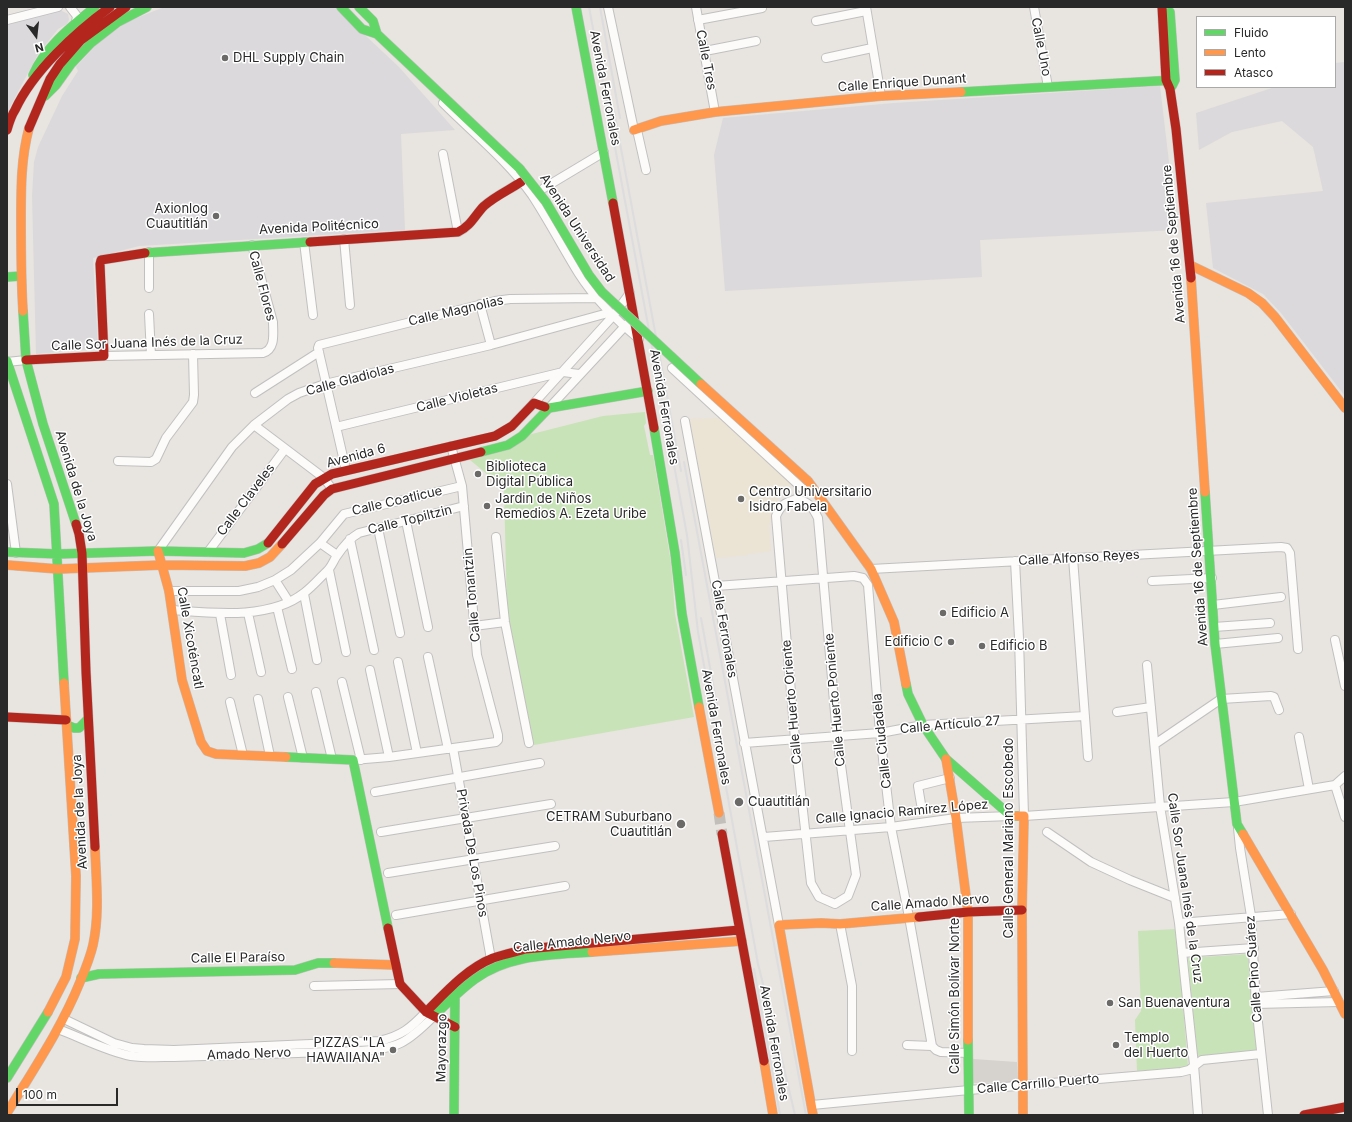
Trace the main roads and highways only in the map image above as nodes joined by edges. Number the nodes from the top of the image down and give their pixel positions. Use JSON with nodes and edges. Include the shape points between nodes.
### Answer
{"nodes":[{"id":1,"x":95,"y":7,"type":"edge"},
{"id":2,"x":110,"y":7,"type":"edge"},
{"id":3,"x":126,"y":7,"type":"edge"},
{"id":4,"x":147,"y":7,"type":"edge"},
{"id":5,"x":340,"y":7,"type":"edge"},
{"id":6,"x":359,"y":7,"type":"edge"},
{"id":7,"x":576,"y":7,"type":"edge"},
{"id":8,"x":1155,"y":7,"type":"edge"},
{"id":9,"x":1162,"y":7,"type":"edge"},
{"id":10,"x":1169,"y":7,"type":"edge"},
{"id":11,"x":1176,"y":7,"type":"edge"},
{"id":12,"x":378,"y":34,"type":"junction"},
{"id":13,"x":1167,"y":38,"type":"junction"},
{"id":14,"x":1170,"y":80,"type":"junction"},
{"id":15,"x":31,"y":86,"type":"junction"},
{"id":16,"x":41,"y":98,"type":"junction"},
{"id":17,"x":7,"y":130,"type":"edge"},
{"id":18,"x":635,"y":130,"type":"road end"},
{"id":19,"x":522,"y":182,"type":"road end"},
{"id":20,"x":1190,"y":265,"type":"junction"},
{"id":21,"x":21,"y":276,"type":"junction"},
{"id":22,"x":7,"y":277,"type":"edge"},
{"id":23,"x":642,"y":337,"type":"junction"},
{"id":24,"x":104,"y":356,"type":"joint"},
{"id":25,"x":26,"y":360,"type":"junction"},
{"id":26,"x":7,"y":361,"type":"edge"},
{"id":27,"x":648,"y":390,"type":"junction"},
{"id":28,"x":548,"y":408,"type":"junction"},
{"id":29,"x":1345,"y":408,"type":"edge"},
{"id":30,"x":285,"y":522,"type":"junction"},
{"id":31,"x":294,"y":531,"type":"junction"},
{"id":32,"x":158,"y":551,"type":"junction"},
{"id":33,"x":12,"y":553,"type":"edge"},
{"id":34,"x":82,"y":553,"type":"junction"},
{"id":35,"x":58,"y":554,"type":"junction"},
{"id":36,"x":7,"y":565,"type":"edge"},
{"id":37,"x":162,"y":565,"type":"junction"},
{"id":38,"x":58,"y":568,"type":"junction"},
{"id":39,"x":83,"y":568,"type":"junction"},
{"id":40,"x":7,"y":717,"type":"edge"},
{"id":41,"x":88,"y":719,"type":"junction"},
{"id":42,"x":66,"y":722,"type":"junction"},
{"id":43,"x":946,"y":759,"type":"junction"},
{"id":44,"x":718,"y":813,"type":"tunnel mouth"},
{"id":45,"x":1024,"y":816,"type":"joint"},
{"id":46,"x":722,"y":834,"type":"tunnel mouth"},
{"id":47,"x":1022,"y":910,"type":"junction"},
{"id":48,"x":968,"y":912,"type":"junction"},
{"id":49,"x":780,"y":925,"type":"joint"},
{"id":50,"x":739,"y":930,"type":"junction"},
{"id":51,"x":672,"y":941,"type":"junction"},
{"id":52,"x":742,"y":941,"type":"junction"},
{"id":53,"x":562,"y":950,"type":"junction"},
{"id":54,"x":396,"y":965,"type":"junction"},
{"id":55,"x":81,"y":978,"type":"junction"},
{"id":56,"x":455,"y":982,"type":"junction"},
{"id":57,"x":1345,"y":990,"type":"edge"},
{"id":58,"x":1334,"y":991,"type":"junction"},
{"id":59,"x":455,"y":995,"type":"junction"},
{"id":60,"x":1342,"y":1002,"type":"edge"},
{"id":61,"x":430,"y":1014,"type":"junction"},
{"id":62,"x":1345,"y":1014,"type":"edge"},
{"id":63,"x":455,"y":1027,"type":"junction"},
{"id":64,"x":7,"y":1078,"type":"edge"},
{"id":65,"x":1345,"y":1107,"type":"edge"},
{"id":66,"x":1333,"y":1112,"type":"edge"},
{"id":67,"x":7,"y":1113,"type":"edge"},
{"id":68,"x":454,"y":1115,"type":"edge"},
{"id":69,"x":773,"y":1115,"type":"edge"},
{"id":70,"x":813,"y":1115,"type":"edge"},
{"id":71,"x":969,"y":1115,"type":"edge"},
{"id":72,"x":1023,"y":1115,"type":"edge"},
{"id":73,"x":1304,"y":1115,"type":"edge"}],
"edges":[{"from":1,"to":15,"type":"main road","via":[[76,22],[41,60],[34,72]]},
{"from":2,"to":15,"type":"main road","via":[[80,30],[55,55]]},
{"from":3,"to":16,"type":"main road","name":"Avenida de la Joya","via":[[82,40],[60,64]]},
{"from":4,"to":16,"type":"main road","via":[[118,22],[91,43],[71,64],[54,89]]},
{"from":5,"to":12,"type":"main road","name":"Avenida Universidad","via":[[362,29]]},
{"from":6,"to":12,"type":"main road","name":"Avenida Universidad","via":[[372,21]]},
{"from":7,"to":23,"type":"main road","name":"Avenida Ferronales","via":[[634,314]]},
{"from":8,"to":13,"type":"main road","via":[[1156,17]]},
{"from":9,"to":13,"type":"main road"},
{"from":10,"to":13,"type":"main road"},
{"from":11,"to":13,"type":"main road","via":[[1176,17]]},
{"from":12,"to":23,"type":"main road","name":"Avenida Universidad","bridge":true,"via":[[536,187],[589,275]]},
{"from":13,"to":14,"type":"main road"},
{"from":14,"to":18,"type":"main road","name":"Calle Enrique Dunant","via":[[881,96],[716,112],[661,122]]},
{"from":14,"to":20,"type":"main road","name":"Avenida 16 de Septiembre"},
{"from":15,"to":17,"type":"main road","via":[[15,108]]},
{"from":16,"to":21,"type":"main road","name":"Avenida de la Joya","via":[[24,146],[21,175]]},
{"from":19,"to":24,"type":"main road","name":"Avenida Politécnico","via":[[489,202],[470,225],[458,232],[149,252],[101,260]]},
{"from":20,"to":29,"type":"main road","via":[[1248,293],[1262,303],[1275,316]]},
{"from":20,"to":58,"type":"main road","name":"Avenida 16 de Septiembre","via":[[1215,644],[1237,824]]},
{"from":21,"to":22,"type":"main road"},
{"from":21,"to":25,"type":"main road","name":"Avenida de la Joya"},
{"from":23,"to":27,"type":"main road","name":"Avenida Ferronales"},
{"from":23,"to":43,"type":"main road","bridge":true,"via":[[808,481],[871,569],[894,622],[908,694],[923,725]]},
{"from":24,"to":25,"type":"main road","name":"Calle Sor Juana Inés de la Cruz"},
{"from":25,"to":34,"type":"main road","name":"Avenida de la Joya","via":[[43,424],[79,534]]},
{"from":26,"to":35,"type":"main road","name":"Avenida de la Joya","via":[[54,504]]},
{"from":27,"to":28,"type":"main road"},
{"from":27,"to":44,"type":"main road","name":"Avenida Ferronales","via":[[675,553],[682,614]]},
{"from":28,"to":30,"type":"main road","name":"Avenida 6","via":[[534,403],[514,424],[495,436],[332,474],[315,484]]},
{"from":28,"to":31,"type":"main road","name":"Avenida 6","via":[[515,441],[493,450],[332,489]]},
{"from":30,"to":31,"type":"main road"},
{"from":30,"to":32,"type":"main road","name":"Avenida 6","via":[[270,542],[258,549],[244,552]]},
{"from":31,"to":37,"type":"main road","name":"Avenida 6","via":[[270,557],[259,563],[245,566]]},
{"from":32,"to":34,"type":"main road","name":"Avenida 6"},
{"from":32,"to":37,"type":"main road","name":"Calle Xicoténcatl"},
{"from":33,"to":35,"type":"main road","name":"Avenida 6"},
{"from":34,"to":35,"type":"main road","name":"Avenida 6"},
{"from":34,"to":39,"type":"main road","name":"Avenida de la Joya"},
{"from":35,"to":38,"type":"main road","name":"Avenida de la Joya"},
{"from":36,"to":38,"type":"main road","name":"Avenida 6"},
{"from":37,"to":39,"type":"main road","name":"Avenida 6"},
{"from":37,"to":54,"type":"main road","name":"Calle Xicoténcatl","via":[[169,591],[182,680],[207,751],[216,754],[357,760]]},
{"from":38,"to":39,"type":"main road","name":"Avenida 6"},
{"from":38,"to":42,"type":"main road","name":"Avenida de la Joya"},
{"from":39,"to":41,"type":"main road","name":"Avenida de la Joya"},
{"from":40,"to":42,"type":"main road"},
{"from":41,"to":42,"type":"main road","via":[[75,729]]},
{"from":41,"to":55,"type":"main road","name":"Avenida de la Joya","via":[[97,909],[93,944]]},
{"from":42,"to":64,"type":"main road","name":"Avenida de la Joya","via":[[76,876],[75,939],[66,977]]},
{"from":43,"to":45,"type":"main road","name":"Calle Ignacio Ramírez López","via":[[1011,816]]},
{"from":43,"to":48,"type":"main road","name":"Calle Simón Bolívar Norte"},
{"from":45,"to":47,"type":"main road","name":"Calle General Mariano Escobedo"},
{"from":46,"to":50,"type":"main road","name":"Avenida Ferronales"},
{"from":47,"to":48,"type":"main road","name":"Calle Amado Nervo"},
{"from":47,"to":72,"type":"main road","name":"Calle General Mariano Escobedo"},
{"from":48,"to":49,"type":"main road","name":"Calle Amado Nervo","via":[[840,924]]},
{"from":48,"to":71,"type":"main road","name":"Calle Simón Bolívar Norte","via":[[966,981]]},
{"from":49,"to":70,"type":"main road","name":"Avenida Ferronales"},
{"from":50,"to":51,"type":"main road","name":"Calle Amado Nervo"},
{"from":50,"to":52,"type":"main road","name":"Avenida Ferronales"},
{"from":51,"to":52,"type":"main road","name":"Calle Amado Nervo"},
{"from":51,"to":53,"type":"main road","name":"Calle Amado Nervo"},
{"from":52,"to":69,"type":"main road","name":"Avenida Ferronales"},
{"from":53,"to":56,"type":"main road","name":"Calle Amado Nervo","via":[[507,953],[491,959]]},
{"from":53,"to":59,"type":"main road","name":"Calle Amado Nervo","via":[[527,957],[487,970],[472,979]]},
{"from":54,"to":55,"type":"main road","name":"Calle El Paraíso","via":[[318,963],[295,970],[99,974]]},
{"from":54,"to":61,"type":"main road","via":[[400,984]]},
{"from":55,"to":67,"type":"main road","name":"Avenida de la Joya","via":[[64,1020]]},
{"from":56,"to":59,"type":"main road","name":"Mayorazgo"},
{"from":56,"to":61,"type":"main road","name":"Calle Amado Nervo"},
{"from":57,"to":58,"type":"main road"},
{"from":58,"to":60,"type":"main road","name":"Avenida 16 de Septiembre"},
{"from":59,"to":61,"type":"main road","name":"Calle Amado Nervo"},
{"from":59,"to":63,"type":"main road","name":"Mayorazgo"},
{"from":60,"to":62,"type":"main road","name":"Avenida 16 de Septiembre"},
{"from":61,"to":63,"type":"main road"},
{"from":63,"to":68,"type":"main road","name":"Mayorazgo"},
{"from":65,"to":66,"type":"main road"},
{"from":66,"to":73,"type":"main road"}]}
